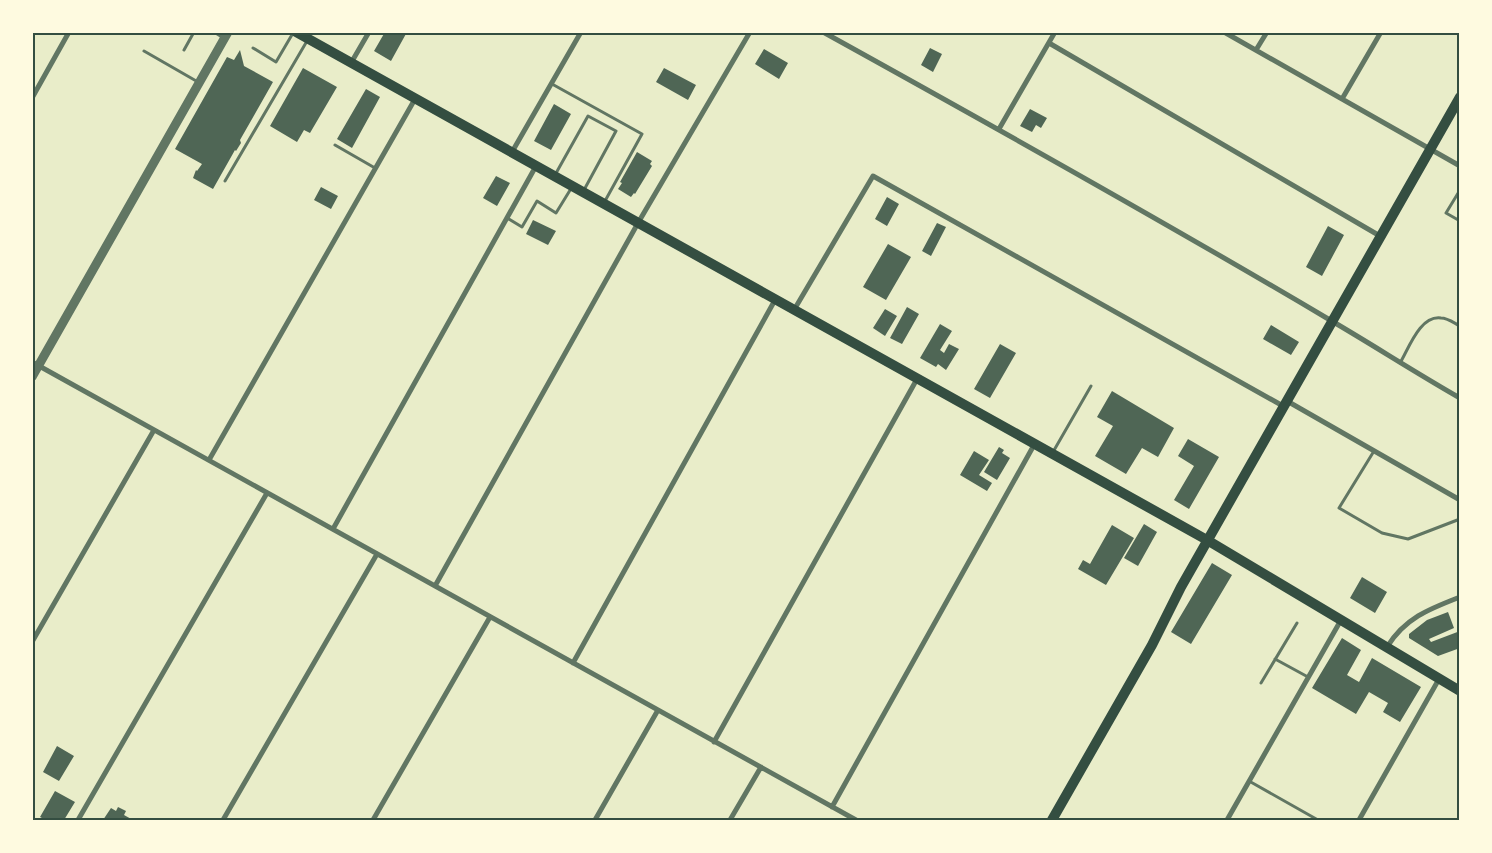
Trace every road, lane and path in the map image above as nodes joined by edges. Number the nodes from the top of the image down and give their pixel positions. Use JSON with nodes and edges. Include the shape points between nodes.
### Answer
{"nodes":[{"id":1,"x":69,"y":32,"type":"edge"},
{"id":2,"x":194,"y":32,"type":"edge"},
{"id":3,"x":214,"y":32,"type":"edge"},
{"id":4,"x":294,"y":32,"type":"edge"},
{"id":5,"x":369,"y":32,"type":"edge"},
{"id":6,"x":581,"y":32,"type":"edge"},
{"id":7,"x":750,"y":32,"type":"edge"},
{"id":8,"x":824,"y":32,"type":"edge"},
{"id":9,"x":1055,"y":32,"type":"edge"},
{"id":10,"x":1224,"y":32,"type":"edge"},
{"id":11,"x":1267,"y":32,"type":"edge"},
{"id":12,"x":1381,"y":32,"type":"edge"},
{"id":13,"x":227,"y":36,"type":"edge"},
{"id":14,"x":308,"y":40,"type":"junction"},
{"id":15,"x":1049,"y":43,"type":"junction"},
{"id":16,"x":253,"y":48,"type":"dead end"},
{"id":17,"x":184,"y":50,"type":"dead end"},
{"id":18,"x":1256,"y":50,"type":"junction"},
{"id":19,"x":144,"y":51,"type":"dead end"},
{"id":20,"x":351,"y":64,"type":"junction"},
{"id":21,"x":199,"y":82,"type":"junction"},
{"id":22,"x":552,"y":84,"type":"junction"},
{"id":23,"x":1460,"y":97,"type":"edge"},
{"id":24,"x":32,"y":98,"type":"edge"},
{"id":25,"x":414,"y":99,"type":"junction"},
{"id":26,"x":1342,"y":99,"type":"junction"},
{"id":27,"x":1000,"y":130,"type":"junction"},
{"id":28,"x":335,"y":145,"type":"dead end"},
{"id":29,"x":1430,"y":148,"type":"junction"},
{"id":30,"x":512,"y":152,"type":"junction"},
{"id":31,"x":536,"y":166,"type":"junction"},
{"id":32,"x":1460,"y":166,"type":"edge"},
{"id":33,"x":375,"y":168,"type":"junction"},
{"id":34,"x":554,"y":177,"type":"junction"},
{"id":35,"x":226,"y":181,"type":"dead end"},
{"id":36,"x":572,"y":186,"type":"junction"},
{"id":37,"x":1460,"y":190,"type":"edge"},
{"id":38,"x":583,"y":192,"type":"junction"},
{"id":39,"x":603,"y":204,"type":"junction"},
{"id":40,"x":507,"y":218,"type":"junction"},
{"id":41,"x":1460,"y":221,"type":"edge"},
{"id":42,"x":638,"y":223,"type":"junction"},
{"id":43,"x":1380,"y":236,"type":"junction"},
{"id":44,"x":775,"y":300,"type":"junction"},
{"id":45,"x":794,"y":310,"type":"junction"},
{"id":46,"x":1332,"y":321,"type":"junction"},
{"id":47,"x":1460,"y":326,"type":"edge"},
{"id":48,"x":1400,"y":363,"type":"junction"},
{"id":49,"x":36,"y":364,"type":"edge"},
{"id":50,"x":32,"y":377,"type":"edge"},
{"id":51,"x":917,"y":379,"type":"junction"},
{"id":52,"x":1091,"y":386,"type":"dead end"},
{"id":53,"x":1460,"y":398,"type":"edge"},
{"id":54,"x":1285,"y":404,"type":"junction"},
{"id":55,"x":154,"y":430,"type":"junction"},
{"id":56,"x":1034,"y":445,"type":"junction"},
{"id":57,"x":1374,"y":451,"type":"junction"},
{"id":58,"x":1052,"y":454,"type":"junction"},
{"id":59,"x":209,"y":460,"type":"junction"},
{"id":60,"x":267,"y":492,"type":"junction"},
{"id":61,"x":1460,"y":500,"type":"edge"},
{"id":62,"x":1460,"y":519,"type":"edge"},
{"id":63,"x":333,"y":529,"type":"junction"},
{"id":64,"x":1207,"y":540,"type":"junction"},
{"id":65,"x":377,"y":554,"type":"junction"},
{"id":66,"x":435,"y":586,"type":"junction"},
{"id":67,"x":1460,"y":597,"type":"edge"},
{"id":68,"x":490,"y":617,"type":"junction"},
{"id":69,"x":1341,"y":620,"type":"junction"},
{"id":70,"x":1297,"y":623,"type":"dead end"},
{"id":71,"x":32,"y":642,"type":"edge"},
{"id":72,"x":1387,"y":647,"type":"junction"},
{"id":73,"x":1275,"y":659,"type":"junction"},
{"id":74,"x":573,"y":663,"type":"junction"},
{"id":75,"x":1308,"y":677,"type":"junction"},
{"id":76,"x":1439,"y":679,"type":"junction"},
{"id":77,"x":1261,"y":683,"type":"dead end"},
{"id":78,"x":1460,"y":691,"type":"edge"},
{"id":79,"x":658,"y":710,"type":"junction"},
{"id":80,"x":714,"y":742,"type":"junction"},
{"id":81,"x":760,"y":768,"type":"junction"},
{"id":82,"x":1249,"y":781,"type":"junction"},
{"id":83,"x":832,"y":807,"type":"junction"},
{"id":84,"x":78,"y":820,"type":"edge"},
{"id":85,"x":223,"y":820,"type":"edge"},
{"id":86,"x":373,"y":820,"type":"edge"},
{"id":87,"x":595,"y":820,"type":"edge"},
{"id":88,"x":730,"y":820,"type":"edge"},
{"id":89,"x":854,"y":820,"type":"edge"},
{"id":90,"x":1052,"y":820,"type":"edge"},
{"id":91,"x":1227,"y":820,"type":"edge"},
{"id":92,"x":1318,"y":820,"type":"edge"},
{"id":93,"x":1359,"y":820,"type":"edge"}],
"edges":[{"from":1,"to":24,"type":"street"},
{"from":2,"to":17,"type":"lane"},
{"from":3,"to":13,"type":"lane"},
{"from":4,"to":14,"type":"main road"},
{"from":4,"to":16,"type":"lane","via":[[276,62]]},
{"from":5,"to":20,"type":"street"},
{"from":6,"to":22,"type":"street"},
{"from":7,"to":42,"type":"street"},
{"from":8,"to":27,"type":"street"},
{"from":9,"to":15,"type":"street"},
{"from":10,"to":18,"type":"street"},
{"from":11,"to":18,"type":"street"},
{"from":12,"to":26,"type":"street"},
{"from":13,"to":21,"type":"street"},
{"from":14,"to":20,"type":"main road"},
{"from":14,"to":35,"type":"lane"},
{"from":15,"to":27,"type":"street"},
{"from":15,"to":43,"type":"street"},
{"from":18,"to":26,"type":"street"},
{"from":19,"to":21,"type":"lane"},
{"from":20,"to":25,"type":"main road"},
{"from":21,"to":49,"type":"street"},
{"from":22,"to":30,"type":"street"},
{"from":22,"to":39,"type":"lane","via":[[642,134]]},
{"from":23,"to":29,"type":"main road"},
{"from":25,"to":30,"type":"main road"},
{"from":25,"to":33,"type":"street"},
{"from":26,"to":29,"type":"street"},
{"from":27,"to":46,"type":"street"},
{"from":28,"to":33,"type":"lane"},
{"from":29,"to":32,"type":"street"},
{"from":29,"to":43,"type":"main road"},
{"from":30,"to":31,"type":"main road"},
{"from":31,"to":34,"type":"main road"},
{"from":31,"to":40,"type":"street"},
{"from":33,"to":59,"type":"street"},
{"from":34,"to":36,"type":"main road"},
{"from":34,"to":38,"type":"lane","via":[[588,116],[616,132]]},
{"from":36,"to":38,"type":"main road"},
{"from":36,"to":40,"type":"lane","via":[[556,212],[537,201],[522,227]]},
{"from":37,"to":41,"type":"lane","via":[[1446,213]]},
{"from":38,"to":39,"type":"main road"},
{"from":39,"to":42,"type":"main road"},
{"from":40,"to":63,"type":"street"},
{"from":42,"to":44,"type":"main road"},
{"from":42,"to":66,"type":"street"},
{"from":43,"to":46,"type":"main road"},
{"from":44,"to":45,"type":"main road"},
{"from":44,"to":74,"type":"street"},
{"from":45,"to":51,"type":"main road"},
{"from":45,"to":54,"type":"street","via":[[873,176]]},
{"from":46,"to":48,"type":"street"},
{"from":46,"to":54,"type":"main road"},
{"from":47,"to":48,"type":"lane","via":[[1440,317],[1426,322]]},
{"from":48,"to":53,"type":"street"},
{"from":49,"to":50,"type":"street"},
{"from":49,"to":55,"type":"street"},
{"from":51,"to":56,"type":"main road"},
{"from":51,"to":80,"type":"street"},
{"from":52,"to":58,"type":"lane"},
{"from":54,"to":57,"type":"street"},
{"from":54,"to":64,"type":"main road"},
{"from":55,"to":59,"type":"street"},
{"from":55,"to":71,"type":"street"},
{"from":56,"to":58,"type":"main road"},
{"from":56,"to":83,"type":"street"},
{"from":57,"to":61,"type":"street"},
{"from":57,"to":62,"type":"lane","via":[[1340,508],[1382,533],[1408,540]]},
{"from":58,"to":64,"type":"main road"},
{"from":59,"to":60,"type":"street"},
{"from":60,"to":63,"type":"street"},
{"from":60,"to":84,"type":"street"},
{"from":63,"to":65,"type":"street"},
{"from":64,"to":69,"type":"main road"},
{"from":64,"to":90,"type":"main road","via":[[1152,645]]},
{"from":65,"to":66,"type":"street"},
{"from":65,"to":85,"type":"street"},
{"from":66,"to":68,"type":"street"},
{"from":67,"to":72,"type":"street","via":[[1422,612],[1397,632]]},
{"from":68,"to":74,"type":"street"},
{"from":68,"to":86,"type":"street"},
{"from":69,"to":72,"type":"main road"},
{"from":69,"to":75,"type":"street"},
{"from":70,"to":73,"type":"lane"},
{"from":72,"to":76,"type":"main road"},
{"from":73,"to":75,"type":"lane"},
{"from":73,"to":77,"type":"lane"},
{"from":74,"to":79,"type":"street"},
{"from":75,"to":82,"type":"street"},
{"from":76,"to":78,"type":"main road"},
{"from":76,"to":93,"type":"street"},
{"from":79,"to":80,"type":"street"},
{"from":79,"to":87,"type":"street"},
{"from":80,"to":81,"type":"street"},
{"from":81,"to":83,"type":"street"},
{"from":81,"to":88,"type":"street"},
{"from":82,"to":91,"type":"street"},
{"from":82,"to":92,"type":"lane"},
{"from":83,"to":89,"type":"street"}]}
